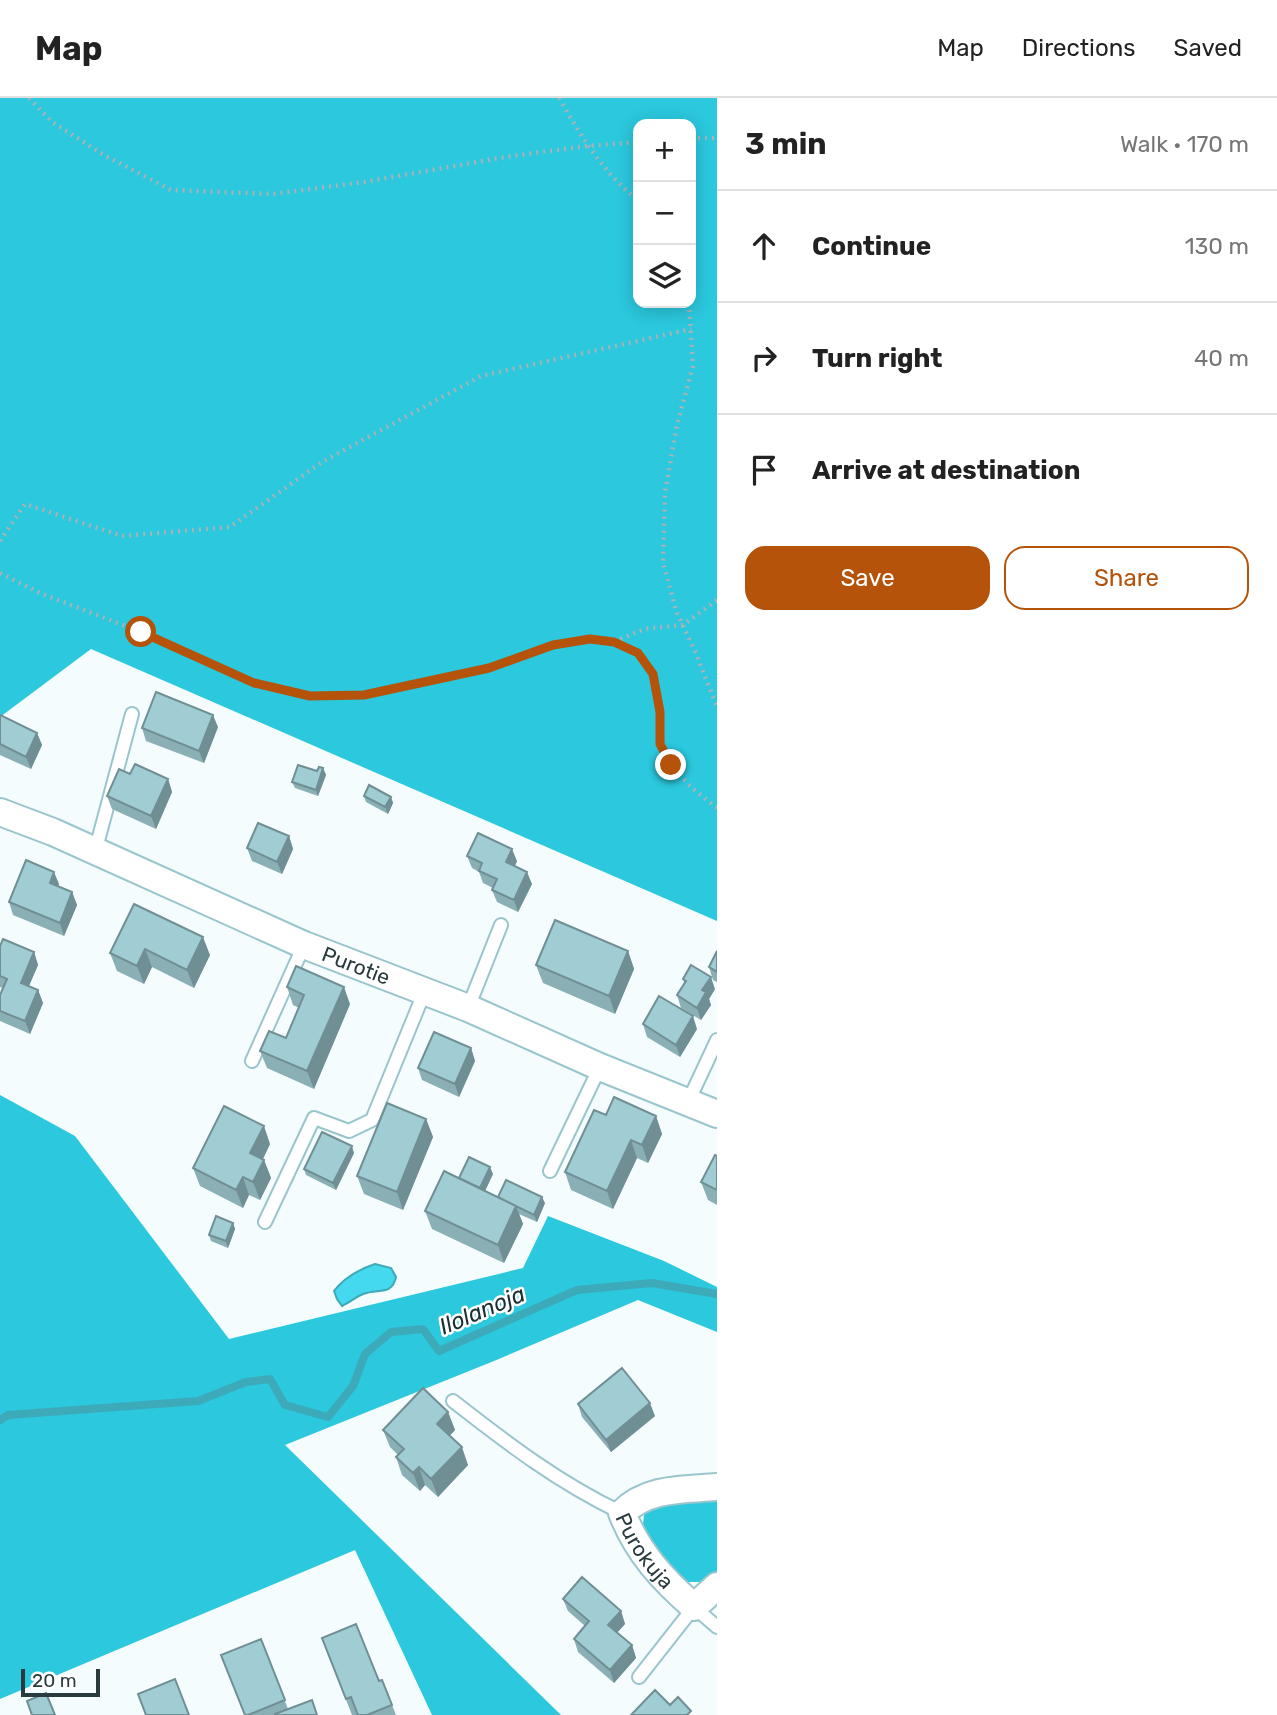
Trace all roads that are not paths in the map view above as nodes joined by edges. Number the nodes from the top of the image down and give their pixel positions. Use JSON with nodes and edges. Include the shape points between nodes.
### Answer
{"nodes":[{"id":1,"x":132,"y":714,"type":"dead end"},
{"id":2,"x":0,"y":812,"type":"edge"},
{"id":3,"x":95,"y":852,"type":"junction"},
{"id":4,"x":501,"y":925,"type":"dead end"},
{"id":5,"x":304,"y":945,"type":"junction"},
{"id":6,"x":424,"y":993,"type":"junction"},
{"id":7,"x":468,"y":1008,"type":"junction"},
{"id":8,"x":717,"y":1040,"type":"edge"},
{"id":9,"x":252,"y":1061,"type":"dead end"},
{"id":10,"x":600,"y":1067,"type":"junction"},
{"id":11,"x":688,"y":1102,"type":"junction"},
{"id":12,"x":717,"y":1114,"type":"edge"},
{"id":13,"x":550,"y":1171,"type":"dead end"},
{"id":14,"x":265,"y":1222,"type":"dead end"},
{"id":15,"x":453,"y":1401,"type":"dead end"},
{"id":16,"x":717,"y":1487,"type":"edge"},
{"id":17,"x":622,"y":1513,"type":"junction"},
{"id":18,"x":717,"y":1586,"type":"edge"},
{"id":19,"x":694,"y":1607,"type":"junction"},
{"id":20,"x":717,"y":1627,"type":"edge"},
{"id":21,"x":639,"y":1677,"type":"dead end"}],
"edges":[{"from":1,"to":3,"type":"lane"},
{"from":2,"to":3,"type":"street","name":"Purotie"},
{"from":3,"to":5,"type":"street","name":"Purotie"},
{"from":4,"to":7,"type":"lane"},
{"from":5,"to":6,"type":"street","name":"Purotie"},
{"from":5,"to":9,"type":"lane"},
{"from":6,"to":7,"type":"street","name":"Purotie"},
{"from":6,"to":14,"type":"lane","via":[[372,1119],[349,1131],[314,1118]]},
{"from":7,"to":10,"type":"street","name":"Purotie"},
{"from":8,"to":11,"type":"lane"},
{"from":10,"to":11,"type":"street","name":"Purotie"},
{"from":10,"to":13,"type":"lane"},
{"from":11,"to":12,"type":"street","name":"Purotie"},
{"from":15,"to":17,"type":"lane","via":[[529,1460]]},
{"from":16,"to":17,"type":"street","name":"Purokuja","via":[[662,1491],[642,1498]]},
{"from":17,"to":19,"type":"street","name":"Purokuja","via":[[644,1557]]},
{"from":18,"to":19,"type":"street","name":"Purokuja"},
{"from":19,"to":20,"type":"lane"},
{"from":19,"to":21,"type":"lane"}]}
